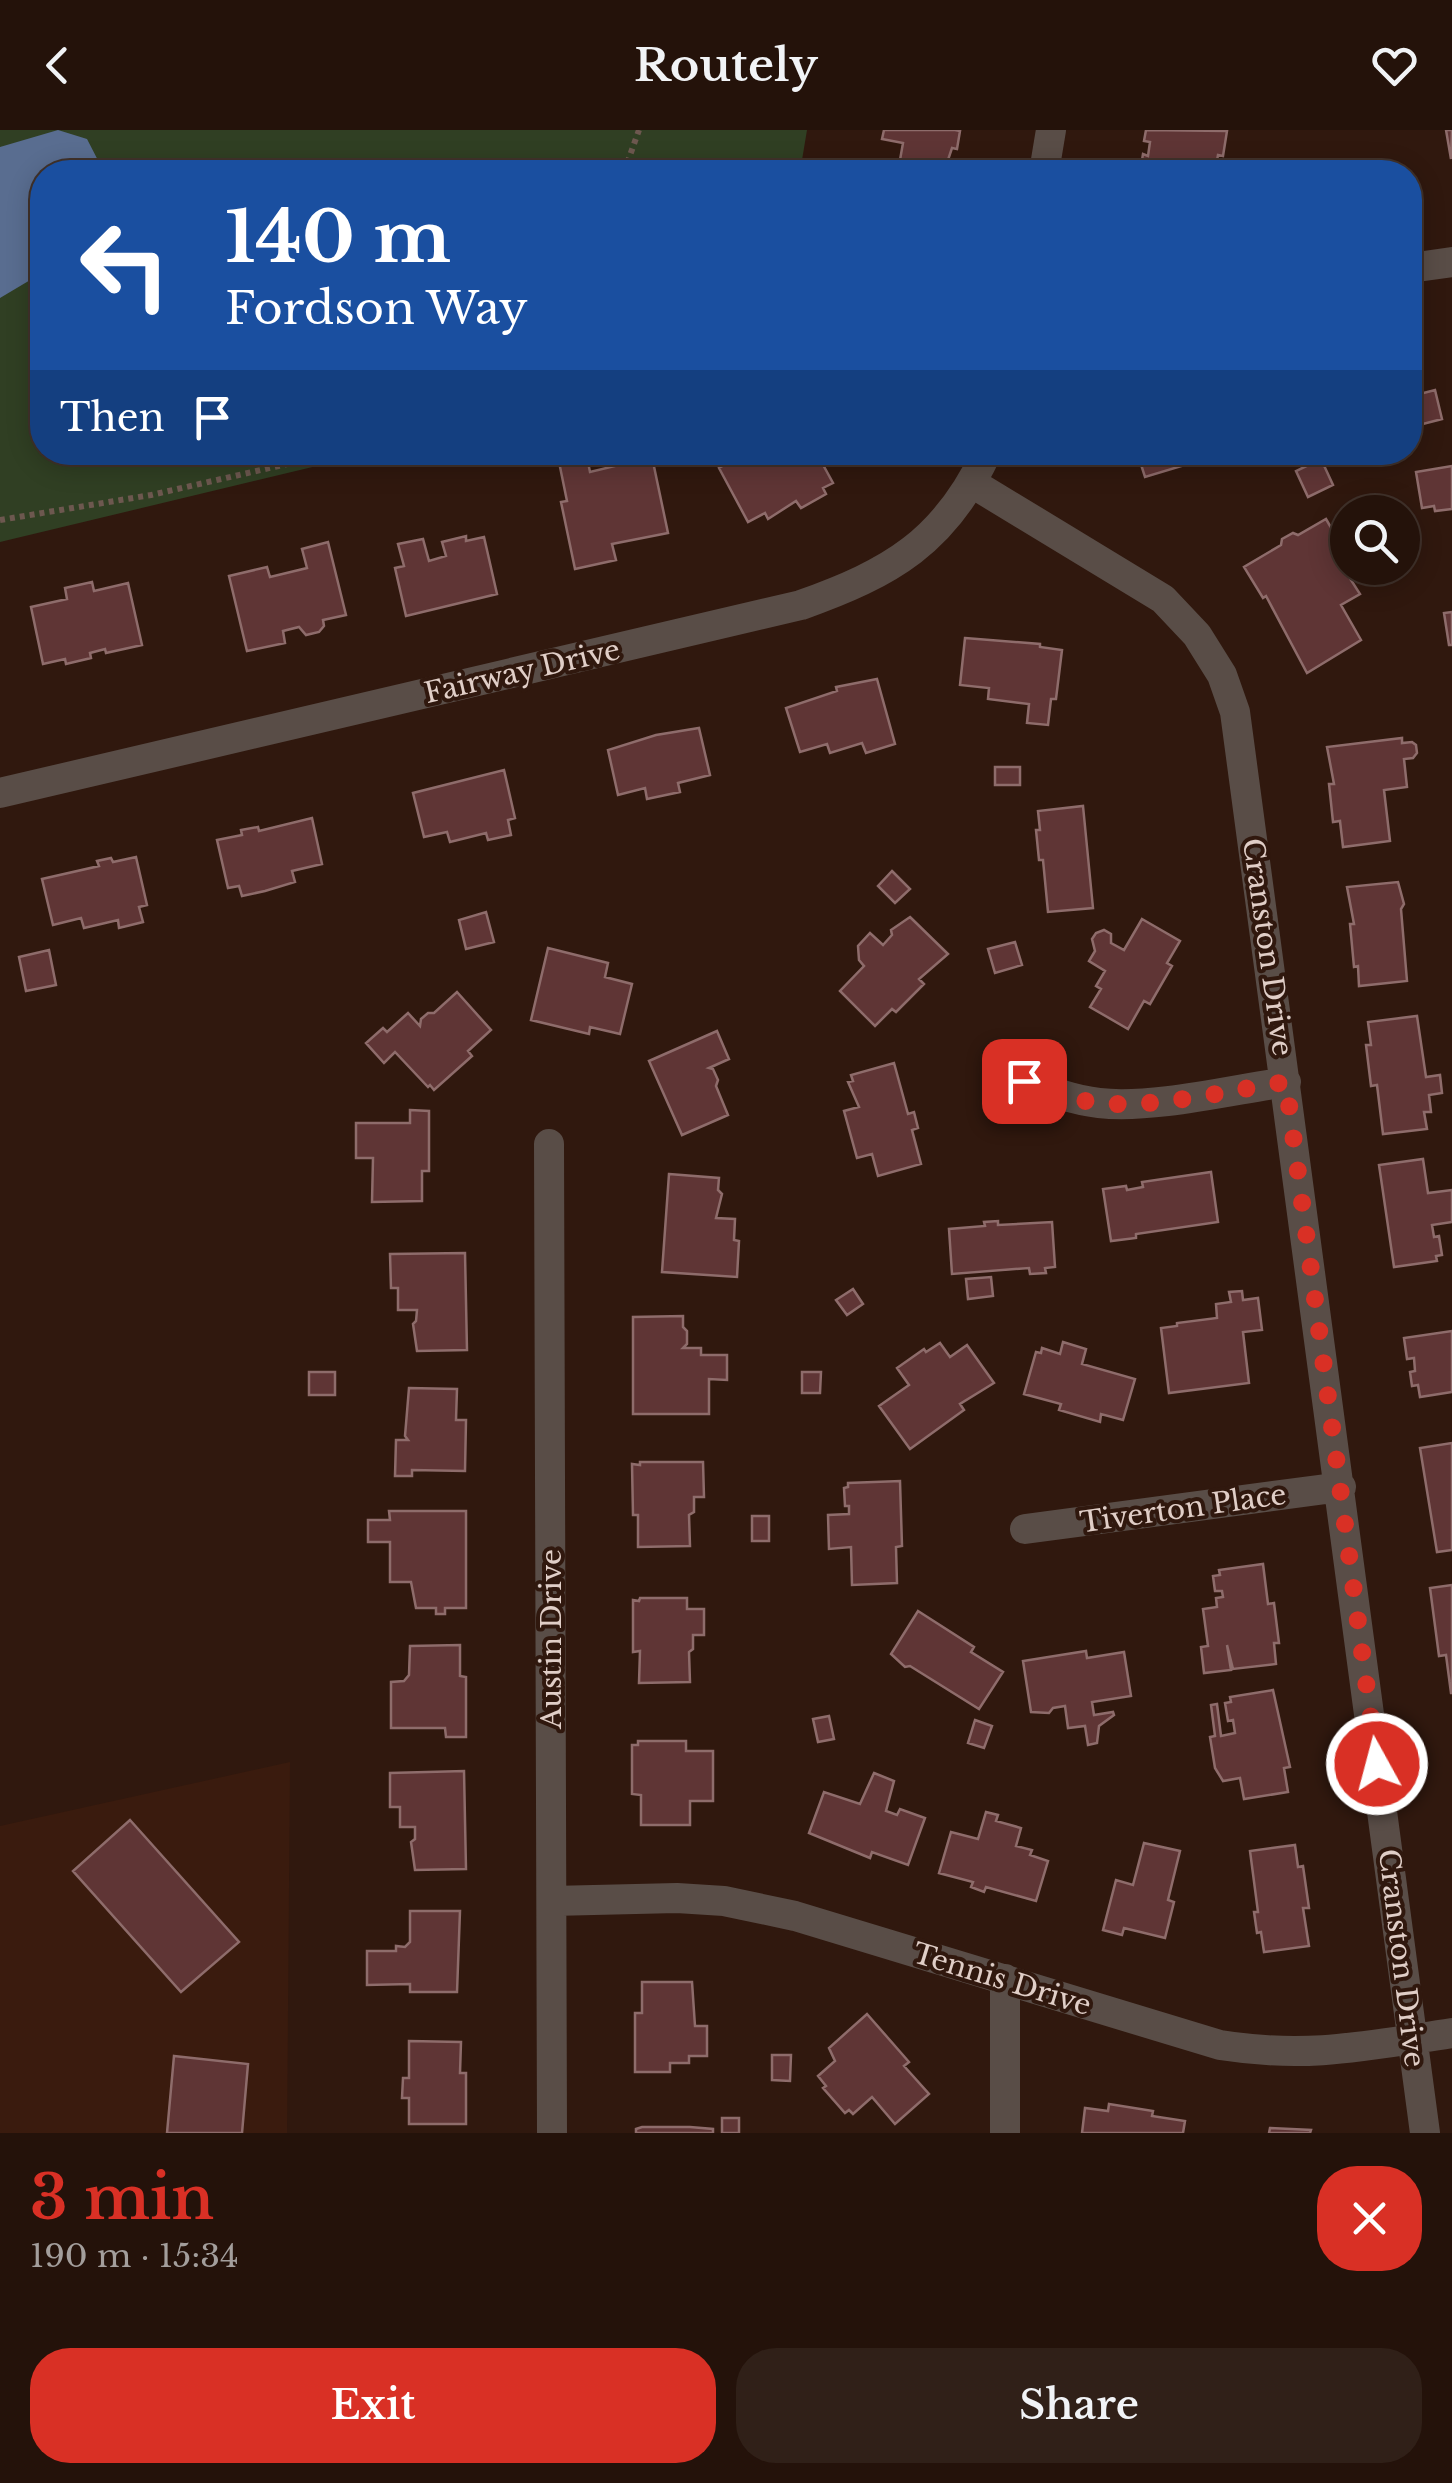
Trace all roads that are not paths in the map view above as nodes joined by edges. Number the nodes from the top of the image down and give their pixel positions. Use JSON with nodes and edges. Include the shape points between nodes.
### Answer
{"nodes":[{"id":1,"x":1052,"y":130,"type":"edge"},
{"id":2,"x":1046,"y":160,"type":"edge"},
{"id":3,"x":1452,"y":262,"type":"edge"},
{"id":4,"x":1422,"y":266,"type":"edge"},
{"id":5,"x":981,"y":465,"type":"edge"},
{"id":6,"x":972,"y":483,"type":"junction"},
{"id":7,"x":0,"y":793,"type":"edge"},
{"id":8,"x":1024,"y":1081,"type":"dead end"},
{"id":9,"x":1286,"y":1082,"type":"junction"},
{"id":10,"x":550,"y":1144,"type":"dead end"},
{"id":11,"x":1341,"y":1487,"type":"junction"},
{"id":12,"x":1026,"y":1529,"type":"dead end"},
{"id":13,"x":552,"y":1901,"type":"junction"},
{"id":14,"x":1005,"y":1979,"type":"junction"},
{"id":15,"x":1452,"y":2033,"type":"edge"},
{"id":16,"x":1412,"y":2040,"type":"junction"},
{"id":17,"x":552,"y":2133,"type":"edge"},
{"id":18,"x":1005,"y":2133,"type":"edge"},
{"id":19,"x":1426,"y":2133,"type":"edge"}],
"edges":[{"from":1,"to":2,"type":"street"},
{"from":3,"to":4,"type":"street"},
{"from":5,"to":6,"type":"street","name":"Fairway Drive"},
{"from":6,"to":7,"type":"street","name":"Fairway Drive","via":[[920,544],[852,587],[801,605]]},
{"from":6,"to":9,"type":"street","name":"Cranston Drive","via":[[1162,599],[1198,634],[1222,675],[1235,712]]},
{"from":8,"to":9,"type":"street","via":[[1102,1104]]},
{"from":9,"to":11,"type":"street","name":"Cranston Drive"},
{"from":10,"to":13,"type":"street","name":"Austin Drive"},
{"from":11,"to":12,"type":"street","name":"Tiverton Place"},
{"from":11,"to":16,"type":"street","name":"Cranston Drive"},
{"from":13,"to":14,"type":"street","name":"Tennis Drive","via":[[724,1901]]},
{"from":13,"to":17,"type":"street","name":"Austin Drive"},
{"from":14,"to":16,"type":"street","name":"Tennis Drive","via":[[1220,2045],[1269,2053]]},
{"from":14,"to":18,"type":"street"},
{"from":15,"to":16,"type":"street","name":"Tennis Drive"},
{"from":16,"to":19,"type":"street","name":"Cranston Drive"}]}
